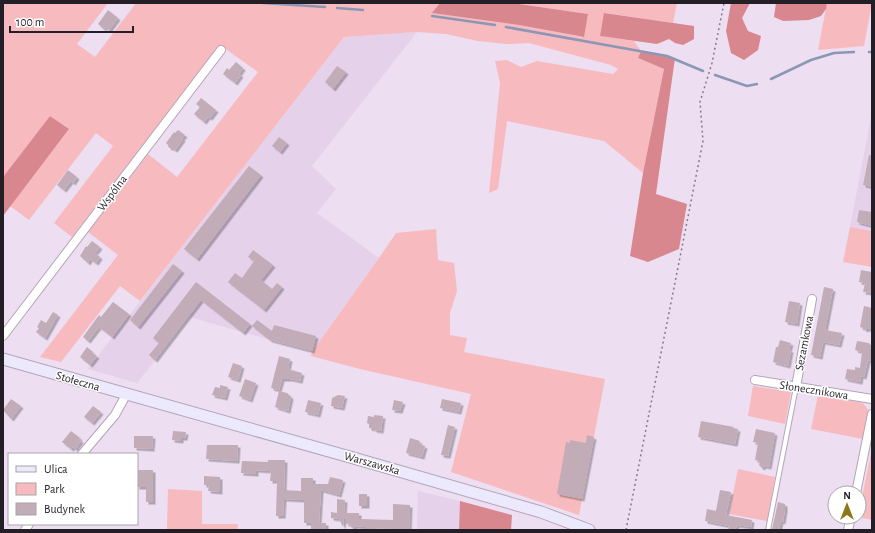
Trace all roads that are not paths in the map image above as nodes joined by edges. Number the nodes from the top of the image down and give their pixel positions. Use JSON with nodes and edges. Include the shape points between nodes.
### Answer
{"nodes":[{"id":1,"x":221,"y":50,"type":"dead end"},
{"id":2,"x":812,"y":299,"type":"dead end"},
{"id":3,"x":3,"y":336,"type":"edge"},
{"id":4,"x":3,"y":359,"type":"edge"},
{"id":5,"x":755,"y":380,"type":"dead end"},
{"id":6,"x":796,"y":387,"type":"junction"},
{"id":7,"x":126,"y":395,"type":"junction"},
{"id":8,"x":872,"y":399,"type":"edge"},
{"id":9,"x":152,"y":402,"type":"joint"},
{"id":10,"x":872,"y":414,"type":"edge"},
{"id":11,"x":83,"y":453,"type":"edge"},
{"id":12,"x":858,"y":485,"type":"edge"},
{"id":13,"x":589,"y":530,"type":"edge"},
{"id":14,"x":768,"y":530,"type":"edge"}],
"edges":[{"from":1,"to":3,"type":"street","name":"Wspólna"},
{"from":2,"to":6,"type":"street","name":"Sezamkowa"},
{"from":4,"to":7,"type":"main road","name":"Stołeczna"},
{"from":5,"to":6,"type":"street","name":"Słonecznikowa"},
{"from":6,"to":8,"type":"street","name":"Słonecznikowa"},
{"from":6,"to":14,"type":"lane"},
{"from":7,"to":9,"type":"main road","name":"Stołeczna"},
{"from":7,"to":11,"type":"street","via":[[115,415]]},
{"from":9,"to":13,"type":"main road","name":"Warszawska","via":[[541,512]]},
{"from":10,"to":12,"type":"street"}]}
